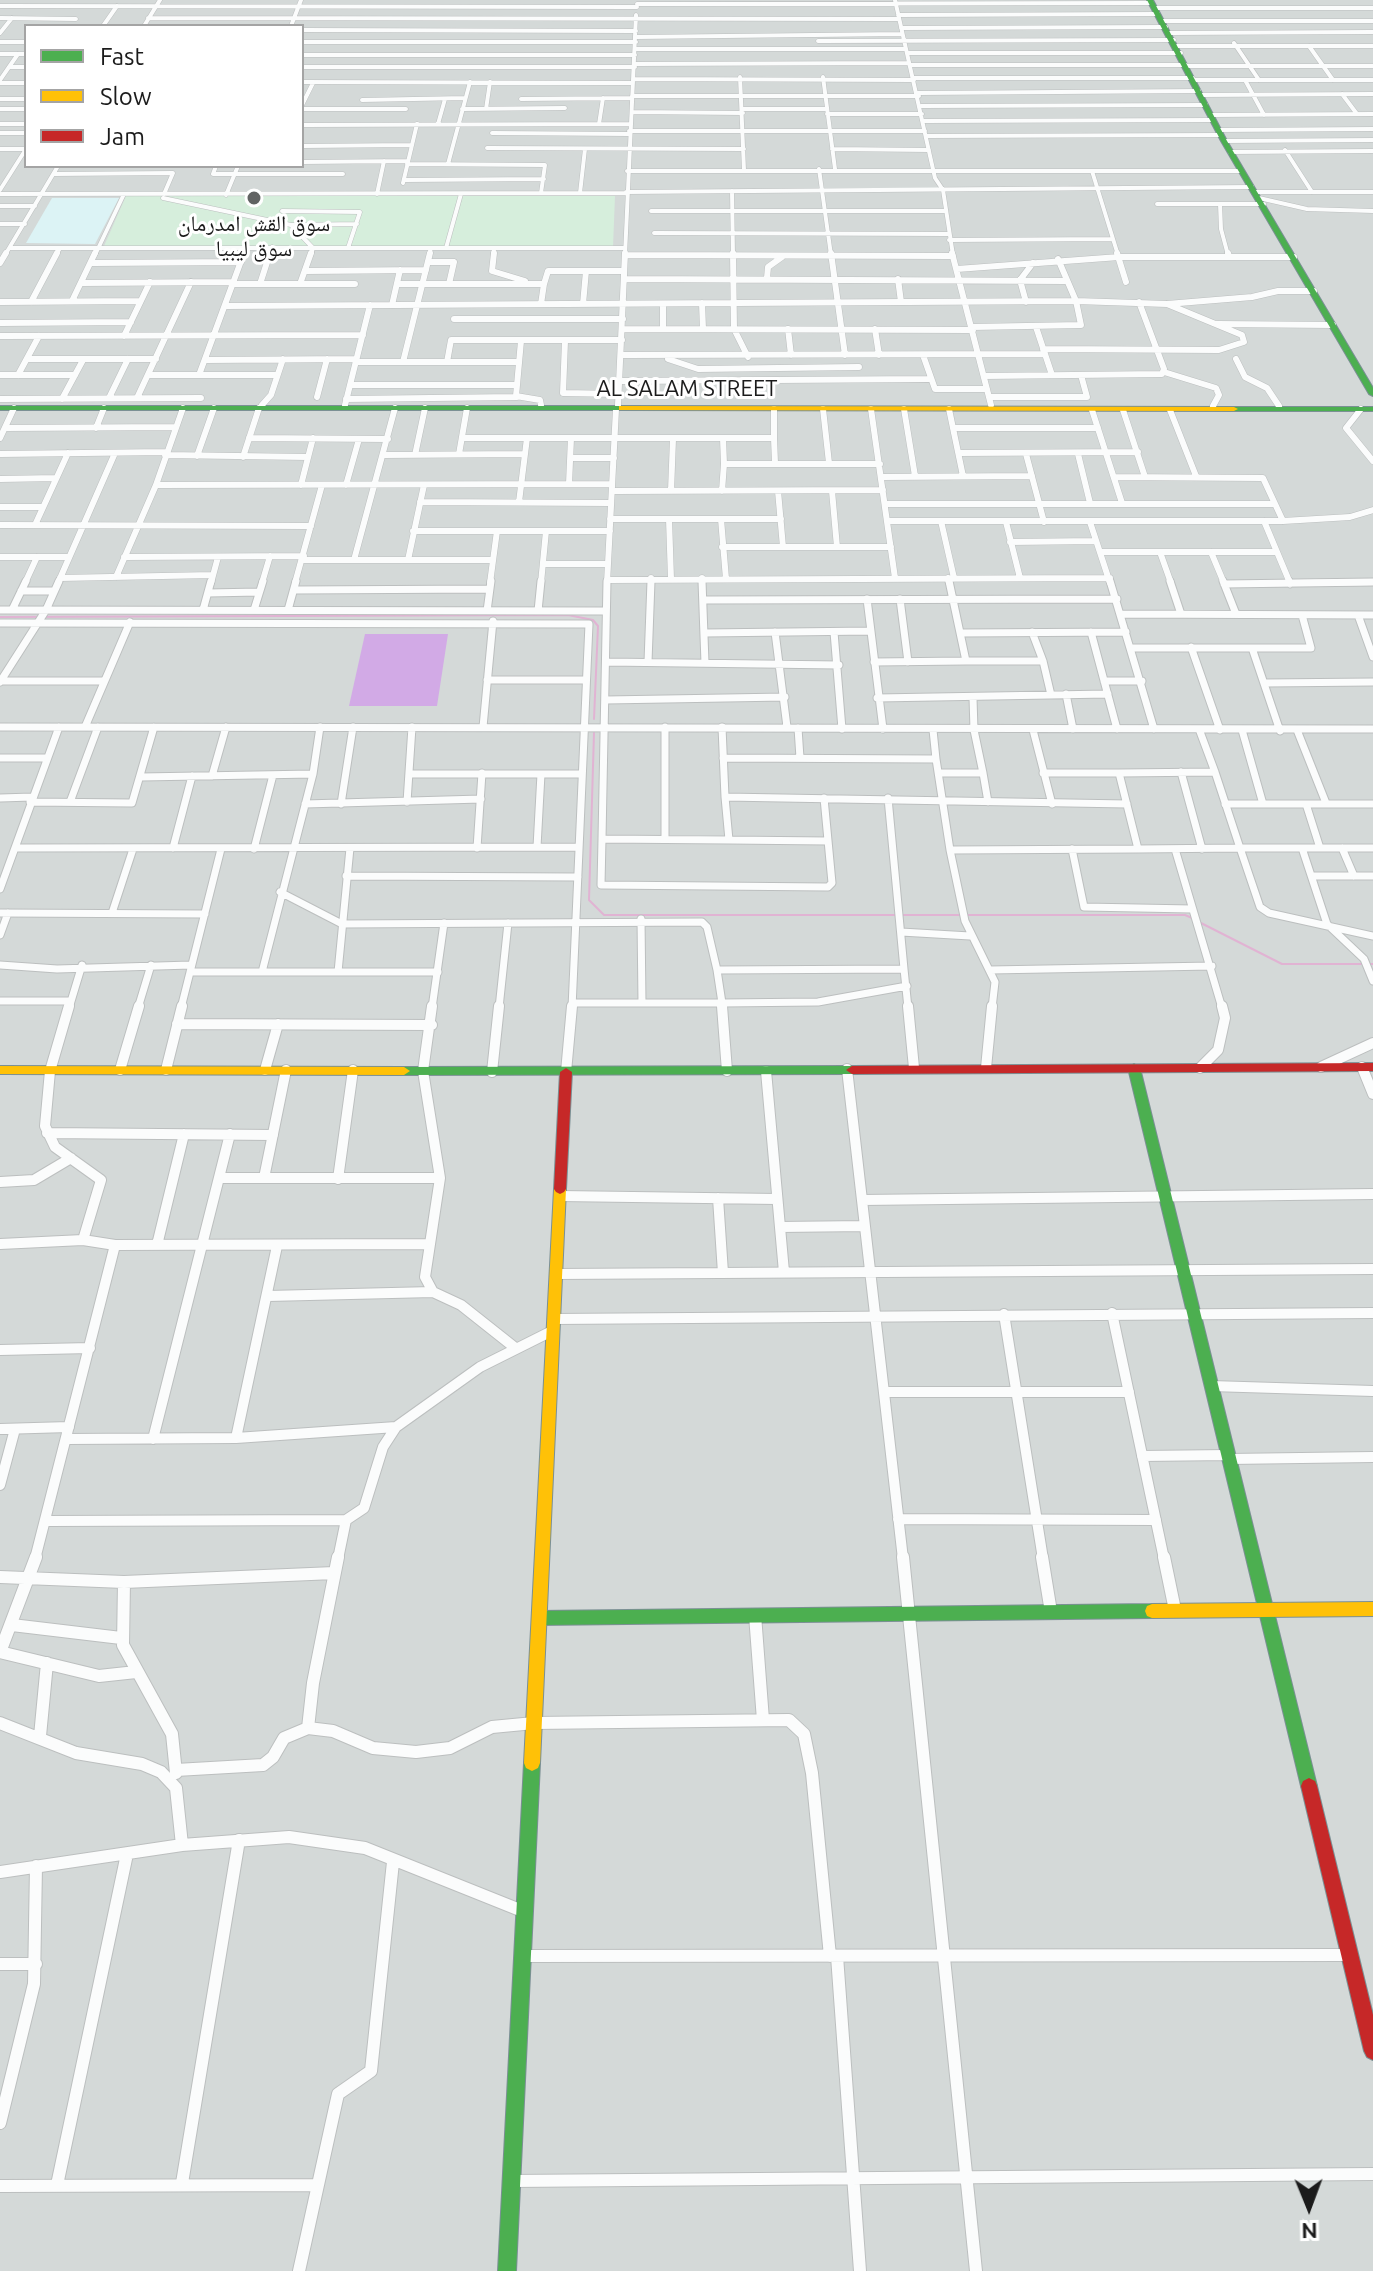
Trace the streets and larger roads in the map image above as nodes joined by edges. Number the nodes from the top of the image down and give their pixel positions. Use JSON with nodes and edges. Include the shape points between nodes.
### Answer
{"nodes":[{"id":1,"x":36,"y":0,"type":"edge"},
{"id":2,"x":100,"y":0,"type":"edge"},
{"id":3,"x":134,"y":0,"type":"edge"},
{"id":4,"x":160,"y":0,"type":"edge"},
{"id":5,"x":222,"y":0,"type":"edge"},
{"id":6,"x":301,"y":0,"type":"edge"},
{"id":7,"x":383,"y":0,"type":"edge"},
{"id":8,"x":479,"y":0,"type":"edge"},
{"id":9,"x":611,"y":0,"type":"edge"},
{"id":10,"x":1267,"y":0,"type":"edge"},
{"id":11,"x":1308,"y":0,"type":"edge"},
{"id":12,"x":989,"y":1,"type":"edge"},
{"id":13,"x":1068,"y":1,"type":"edge"},
{"id":14,"x":1115,"y":1,"type":"edge"},
{"id":15,"x":722,"y":2,"type":"edge"},
{"id":16,"x":798,"y":2,"type":"edge"},
{"id":17,"x":895,"y":2,"type":"edge"},
{"id":18,"x":549,"y":3,"type":"edge"},
{"id":19,"x":637,"y":4,"type":"edge"},
{"id":20,"x":682,"y":4,"type":"junction"},
{"id":21,"x":0,"y":6,"type":"edge"},
{"id":22,"x":31,"y":6,"type":"junction"},
{"id":23,"x":84,"y":6,"type":"junction"},
{"id":24,"x":96,"y":6,"type":"junction"},
{"id":25,"x":117,"y":6,"type":"junction"},
{"id":26,"x":130,"y":6,"type":"junction"},
{"id":27,"x":155,"y":6,"type":"junction"},
{"id":28,"x":218,"y":7,"type":"junction"},
{"id":29,"x":297,"y":7,"type":"junction"},
{"id":30,"x":381,"y":7,"type":"junction"},
{"id":31,"x":462,"y":7,"type":"junction"},
{"id":32,"x":478,"y":7,"type":"junction"},
{"id":33,"x":610,"y":7,"type":"junction"},
{"id":34,"x":1265,"y":8,"type":"junction"},
{"id":35,"x":1273,"y":8,"type":"junction"},
{"id":36,"x":1314,"y":8,"type":"junction"},
{"id":37,"x":1356,"y":8,"type":"junction"},
{"id":38,"x":1373,"y":8,"type":"edge"},
{"id":39,"x":968,"y":14,"type":"junction"},
{"id":40,"x":994,"y":14,"type":"junction"},
{"id":41,"x":1077,"y":15,"type":"junction"},
{"id":42,"x":898,"y":17,"type":"junction"},
{"id":43,"x":0,"y":18,"type":"edge"},
{"id":44,"x":12,"y":18,"type":"junction"},
{"id":45,"x":148,"y":18,"type":"junction"},
{"id":46,"x":213,"y":18,"type":"junction"},
{"id":47,"x":293,"y":18,"type":"junction"},
{"id":48,"x":377,"y":18,"type":"junction"},
{"id":49,"x":461,"y":18,"type":"junction"},
{"id":50,"x":547,"y":18,"type":"junction"},
{"id":51,"x":46,"y":19,"type":"junction"},
{"id":52,"x":76,"y":19,"type":"junction"},
{"id":53,"x":610,"y":19,"type":"junction"},
{"id":54,"x":636,"y":19,"type":"junction"},
{"id":55,"x":683,"y":19,"type":"junction"},
{"id":56,"x":721,"y":19,"type":"junction"},
{"id":57,"x":765,"y":19,"type":"junction"},
{"id":58,"x":799,"y":19,"type":"junction"},
{"id":59,"x":1219,"y":21,"type":"junction"},
{"id":60,"x":1274,"y":21,"type":"junction"},
{"id":61,"x":1313,"y":21,"type":"junction"},
{"id":62,"x":1370,"y":21,"type":"edge"},
{"id":63,"x":42,"y":24,"type":"edge"},
{"id":64,"x":72,"y":24,"type":"edge"},
{"id":65,"x":104,"y":24,"type":"edge"},
{"id":66,"x":145,"y":24,"type":"edge"},
{"id":67,"x":208,"y":24,"type":"edge"},
{"id":68,"x":292,"y":24,"type":"edge"},
{"id":69,"x":1062,"y":27,"type":"junction"},
{"id":70,"x":1084,"y":27,"type":"junction"},
{"id":71,"x":1105,"y":27,"type":"junction"},
{"id":72,"x":973,"y":28,"type":"junction"},
{"id":73,"x":981,"y":28,"type":"junction"},
{"id":74,"x":1000,"y":28,"type":"junction"},
{"id":75,"x":1009,"y":28,"type":"junction"},
{"id":76,"x":304,"y":30,"type":"edge"},
{"id":77,"x":311,"y":30,"type":"junction"},
{"id":78,"x":373,"y":30,"type":"junction"},
{"id":79,"x":459,"y":30,"type":"junction"},
{"id":80,"x":544,"y":30,"type":"junction"},
{"id":81,"x":596,"y":30,"type":"junction"},
{"id":82,"x":610,"y":30,"type":"junction"},
{"id":83,"x":1226,"y":32,"type":"junction"},
{"id":84,"x":1322,"y":32,"type":"junction"},
{"id":85,"x":1373,"y":32,"type":"edge"},
{"id":86,"x":0,"y":33,"type":"edge"},
{"id":87,"x":697,"y":34,"type":"junction"},
{"id":88,"x":722,"y":34,"type":"junction"},
{"id":89,"x":736,"y":34,"type":"junction"},
{"id":90,"x":765,"y":34,"type":"junction"},
{"id":91,"x":801,"y":34,"type":"junction"},
{"id":92,"x":902,"y":34,"type":"junction"},
{"id":93,"x":636,"y":37,"type":"junction"},
{"id":94,"x":818,"y":38,"type":"junction"},
{"id":95,"x":986,"y":40,"type":"junction"},
{"id":96,"x":1068,"y":40,"type":"junction"},
{"id":97,"x":1015,"y":41,"type":"junction"},
{"id":98,"x":1110,"y":41,"type":"junction"},
{"id":99,"x":1123,"y":41,"type":"junction"},
{"id":100,"x":0,"y":42,"type":"edge"},
{"id":101,"x":24,"y":42,"type":"edge"},
{"id":102,"x":304,"y":42,"type":"edge"},
{"id":103,"x":327,"y":42,"type":"junction"},
{"id":104,"x":370,"y":42,"type":"junction"},
{"id":105,"x":423,"y":42,"type":"junction"},
{"id":106,"x":455,"y":42,"type":"junction"},
{"id":107,"x":542,"y":42,"type":"junction"},
{"id":108,"x":574,"y":42,"type":"junction"},
{"id":109,"x":596,"y":42,"type":"junction"},
{"id":110,"x":1236,"y":46,"type":"junction"},
{"id":111,"x":1309,"y":46,"type":"junction"},
{"id":112,"x":1332,"y":46,"type":"junction"},
{"id":113,"x":1373,"y":46,"type":"edge"},
{"id":114,"x":697,"y":49,"type":"junction"},
{"id":115,"x":737,"y":49,"type":"junction"},
{"id":116,"x":765,"y":49,"type":"junction"},
{"id":117,"x":774,"y":49,"type":"junction"},
{"id":118,"x":820,"y":49,"type":"junction"},
{"id":119,"x":906,"y":51,"type":"junction"},
{"id":120,"x":635,"y":52,"type":"junction"},
{"id":121,"x":991,"y":52,"type":"junction"},
{"id":122,"x":1021,"y":52,"type":"junction"},
{"id":123,"x":1073,"y":52,"type":"junction"},
{"id":124,"x":937,"y":53,"type":"junction"},
{"id":125,"x":1128,"y":53,"type":"junction"},
{"id":126,"x":0,"y":54,"type":"edge"},
{"id":127,"x":18,"y":54,"type":"junction"},
{"id":128,"x":24,"y":54,"type":"edge"},
{"id":129,"x":365,"y":54,"type":"junction"},
{"id":130,"x":420,"y":54,"type":"junction"},
{"id":131,"x":432,"y":54,"type":"junction"},
{"id":132,"x":451,"y":54,"type":"junction"},
{"id":133,"x":541,"y":54,"type":"junction"},
{"id":134,"x":574,"y":54,"type":"junction"},
{"id":135,"x":585,"y":54,"type":"junction"},
{"id":136,"x":304,"y":55,"type":"edge"},
{"id":137,"x":322,"y":55,"type":"junction"},
{"id":138,"x":706,"y":64,"type":"junction"},
{"id":139,"x":737,"y":64,"type":"junction"},
{"id":140,"x":775,"y":64,"type":"junction"},
{"id":141,"x":822,"y":64,"type":"junction"},
{"id":142,"x":879,"y":64,"type":"junction"},
{"id":143,"x":910,"y":64,"type":"junction"},
{"id":144,"x":635,"y":65,"type":"junction"},
{"id":145,"x":941,"y":65,"type":"junction"},
{"id":146,"x":995,"y":65,"type":"junction"},
{"id":147,"x":1080,"y":65,"type":"junction"},
{"id":148,"x":1135,"y":65,"type":"junction"},
{"id":149,"x":1249,"y":66,"type":"junction"},
{"id":150,"x":1323,"y":66,"type":"junction"},
{"id":151,"x":1373,"y":66,"type":"edge"},
{"id":152,"x":9,"y":67,"type":"junction"},
{"id":153,"x":24,"y":67,"type":"edge"},
{"id":154,"x":304,"y":67,"type":"edge"},
{"id":155,"x":361,"y":67,"type":"junction"},
{"id":156,"x":429,"y":67,"type":"junction"},
{"id":157,"x":448,"y":67,"type":"junction"},
{"id":158,"x":540,"y":67,"type":"junction"},
{"id":159,"x":582,"y":67,"type":"junction"},
{"id":160,"x":1188,"y":70,"type":"edge"},
{"id":161,"x":953,"y":78,"type":"junction"},
{"id":162,"x":999,"y":78,"type":"junction"},
{"id":163,"x":1087,"y":78,"type":"junction"},
{"id":164,"x":1112,"y":78,"type":"junction"},
{"id":165,"x":1142,"y":78,"type":"junction"},
{"id":166,"x":914,"y":79,"type":"junction"},
{"id":167,"x":709,"y":80,"type":"junction"},
{"id":168,"x":740,"y":80,"type":"junction"},
{"id":169,"x":823,"y":80,"type":"junction"},
{"id":170,"x":883,"y":80,"type":"junction"},
{"id":171,"x":1245,"y":80,"type":"junction"},
{"id":172,"x":1259,"y":80,"type":"junction"},
{"id":173,"x":1290,"y":80,"type":"junction"},
{"id":174,"x":1333,"y":80,"type":"junction"},
{"id":175,"x":1361,"y":80,"type":"junction"},
{"id":176,"x":1373,"y":80,"type":"edge"},
{"id":177,"x":633,"y":81,"type":"junction"},
{"id":178,"x":304,"y":82,"type":"edge"},
{"id":179,"x":355,"y":82,"type":"junction"},
{"id":180,"x":368,"y":82,"type":"junction"},
{"id":181,"x":401,"y":82,"type":"junction"},
{"id":182,"x":443,"y":82,"type":"junction"},
{"id":183,"x":470,"y":82,"type":"junction"},
{"id":184,"x":490,"y":82,"type":"junction"},
{"id":185,"x":524,"y":82,"type":"junction"},
{"id":186,"x":538,"y":82,"type":"junction"},
{"id":187,"x":1,"y":83,"type":"edge"},
{"id":188,"x":24,"y":83,"type":"edge"},
{"id":189,"x":313,"y":83,"type":"junction"},
{"id":190,"x":1093,"y":91,"type":"junction"},
{"id":191,"x":1119,"y":91,"type":"junction"},
{"id":192,"x":957,"y":92,"type":"junction"},
{"id":193,"x":1004,"y":92,"type":"junction"},
{"id":194,"x":305,"y":94,"type":"edge"},
{"id":195,"x":919,"y":94,"type":"junction"},
{"id":196,"x":1342,"y":94,"type":"junction"},
{"id":197,"x":1254,"y":95,"type":"junction"},
{"id":198,"x":1299,"y":95,"type":"junction"},
{"id":199,"x":1372,"y":95,"type":"edge"},
{"id":200,"x":824,"y":96,"type":"junction"},
{"id":201,"x":632,"y":97,"type":"junction"},
{"id":202,"x":742,"y":97,"type":"junction"},
{"id":203,"x":465,"y":98,"type":"junction"},
{"id":204,"x":603,"y":98,"type":"junction"},
{"id":205,"x":0,"y":99,"type":"edge"},
{"id":206,"x":24,"y":99,"type":"edge"},
{"id":207,"x":400,"y":99,"type":"junction"},
{"id":208,"x":445,"y":99,"type":"junction"},
{"id":209,"x":521,"y":99,"type":"junction"},
{"id":210,"x":564,"y":99,"type":"junction"},
{"id":211,"x":362,"y":100,"type":"junction"},
{"id":212,"x":1099,"y":105,"type":"junction"},
{"id":213,"x":921,"y":106,"type":"junction"},
{"id":214,"x":1009,"y":106,"type":"junction"},
{"id":215,"x":304,"y":107,"type":"edge"},
{"id":216,"x":565,"y":108,"type":"junction"},
{"id":217,"x":0,"y":109,"type":"edge"},
{"id":218,"x":24,"y":109,"type":"edge"},
{"id":219,"x":359,"y":109,"type":"junction"},
{"id":220,"x":406,"y":109,"type":"junction"},
{"id":221,"x":462,"y":109,"type":"junction"},
{"id":222,"x":486,"y":109,"type":"junction"},
{"id":223,"x":518,"y":109,"type":"junction"},
{"id":224,"x":743,"y":111,"type":"junction"},
{"id":225,"x":24,"y":112,"type":"edge"},
{"id":226,"x":632,"y":112,"type":"junction"},
{"id":227,"x":826,"y":112,"type":"junction"},
{"id":228,"x":1357,"y":114,"type":"junction"},
{"id":229,"x":1373,"y":114,"type":"edge"},
{"id":230,"x":1264,"y":115,"type":"junction"},
{"id":231,"x":1296,"y":115,"type":"junction"},
{"id":232,"x":1325,"y":115,"type":"junction"},
{"id":233,"x":923,"y":117,"type":"junction"},
{"id":234,"x":1015,"y":120,"type":"junction"},
{"id":235,"x":1103,"y":120,"type":"junction"},
{"id":236,"x":0,"y":124,"type":"edge"},
{"id":237,"x":15,"y":124,"type":"junction"},
{"id":238,"x":24,"y":124,"type":"edge"},
{"id":239,"x":403,"y":124,"type":"junction"},
{"id":240,"x":417,"y":124,"type":"junction"},
{"id":241,"x":438,"y":124,"type":"junction"},
{"id":242,"x":459,"y":124,"type":"junction"},
{"id":243,"x":494,"y":124,"type":"junction"},
{"id":244,"x":564,"y":124,"type":"junction"},
{"id":245,"x":599,"y":124,"type":"junction"},
{"id":246,"x":304,"y":125,"type":"edge"},
{"id":247,"x":1373,"y":129,"type":"edge"},
{"id":248,"x":630,"y":130,"type":"junction"},
{"id":249,"x":1273,"y":130,"type":"junction"},
{"id":250,"x":1305,"y":130,"type":"junction"},
{"id":251,"x":1337,"y":130,"type":"junction"},
{"id":252,"x":744,"y":131,"type":"junction"},
{"id":253,"x":829,"y":131,"type":"junction"},
{"id":254,"x":0,"y":133,"type":"edge"},
{"id":255,"x":24,"y":133,"type":"edge"},
{"id":256,"x":492,"y":133,"type":"junction"},
{"id":257,"x":926,"y":134,"type":"junction"},
{"id":258,"x":1020,"y":135,"type":"junction"},
{"id":259,"x":1109,"y":135,"type":"junction"},
{"id":260,"x":1373,"y":140,"type":"edge"},
{"id":261,"x":1279,"y":141,"type":"junction"},
{"id":262,"x":1313,"y":141,"type":"junction"},
{"id":263,"x":411,"y":145,"type":"junction"},
{"id":264,"x":304,"y":146,"type":"edge"},
{"id":265,"x":487,"y":148,"type":"junction"},
{"id":266,"x":0,"y":149,"type":"edge"},
{"id":267,"x":24,"y":149,"type":"edge"},
{"id":268,"x":549,"y":149,"type":"junction"},
{"id":269,"x":585,"y":149,"type":"junction"},
{"id":270,"x":629,"y":149,"type":"junction"},
{"id":271,"x":744,"y":149,"type":"junction"},
{"id":272,"x":832,"y":149,"type":"junction"},
{"id":273,"x":929,"y":150,"type":"junction"},
{"id":274,"x":1373,"y":151,"type":"edge"},
{"id":275,"x":24,"y":152,"type":"edge"},
{"id":276,"x":1286,"y":152,"type":"junction"},
{"id":277,"x":1321,"y":152,"type":"junction"},
{"id":278,"x":384,"y":161,"type":"junction"},
{"id":279,"x":304,"y":162,"type":"edge"},
{"id":280,"x":347,"y":162,"type":"junction"},
{"id":281,"x":408,"y":163,"type":"junction"},
{"id":282,"x":448,"y":164,"type":"junction"},
{"id":283,"x":483,"y":164,"type":"junction"},
{"id":284,"x":545,"y":165,"type":"junction"},
{"id":285,"x":57,"y":168,"type":"edge"},
{"id":286,"x":92,"y":168,"type":"edge"},
{"id":287,"x":128,"y":168,"type":"edge"},
{"id":288,"x":215,"y":168,"type":"edge"},
{"id":289,"x":237,"y":168,"type":"edge"},
{"id":290,"x":263,"y":168,"type":"edge"},
{"id":291,"x":819,"y":169,"type":"junction"},
{"id":292,"x":835,"y":169,"type":"junction"},
{"id":293,"x":744,"y":170,"type":"junction"},
{"id":294,"x":627,"y":171,"type":"junction"},
{"id":295,"x":933,"y":171,"type":"junction"},
{"id":296,"x":1092,"y":171,"type":"junction"},
{"id":297,"x":1241,"y":171,"type":"junction"},
{"id":298,"x":125,"y":173,"type":"junction"},
{"id":299,"x":54,"y":174,"type":"junction"},
{"id":300,"x":89,"y":174,"type":"junction"},
{"id":301,"x":213,"y":174,"type":"junction"},
{"id":302,"x":233,"y":174,"type":"junction"},
{"id":303,"x":260,"y":174,"type":"junction"},
{"id":304,"x":343,"y":174,"type":"junction"},
{"id":305,"x":544,"y":179,"type":"junction"},
{"id":306,"x":404,"y":180,"type":"junction"},
{"id":307,"x":1094,"y":187,"type":"junction"},
{"id":308,"x":1151,"y":187,"type":"junction"},
{"id":309,"x":943,"y":190,"type":"junction"},
{"id":310,"x":732,"y":191,"type":"junction"},
{"id":311,"x":823,"y":191,"type":"junction"},
{"id":312,"x":0,"y":192,"type":"edge"},
{"id":313,"x":626,"y":192,"type":"junction"},
{"id":314,"x":1312,"y":192,"type":"junction"},
{"id":315,"x":1373,"y":192,"type":"edge"},
{"id":316,"x":541,"y":193,"type":"junction"},
{"id":317,"x":580,"y":193,"type":"junction"},
{"id":318,"x":124,"y":194,"type":"junction"},
{"id":319,"x":148,"y":194,"type":"junction"},
{"id":320,"x":164,"y":194,"type":"junction"},
{"id":321,"x":287,"y":194,"type":"junction"},
{"id":322,"x":337,"y":194,"type":"junction"},
{"id":323,"x":377,"y":194,"type":"junction"},
{"id":324,"x":401,"y":194,"type":"junction"},
{"id":325,"x":461,"y":194,"type":"junction"},
{"id":326,"x":42,"y":195,"type":"junction"},
{"id":327,"x":203,"y":195,"type":"junction"},
{"id":328,"x":226,"y":195,"type":"junction"},
{"id":329,"x":1258,"y":195,"type":"junction"},
{"id":330,"x":1157,"y":204,"type":"junction"},
{"id":331,"x":1220,"y":204,"type":"junction"},
{"id":332,"x":0,"y":206,"type":"edge"},
{"id":333,"x":35,"y":206,"type":"junction"},
{"id":334,"x":825,"y":210,"type":"junction"},
{"id":335,"x":282,"y":211,"type":"junction"},
{"id":336,"x":651,"y":211,"type":"dead end"},
{"id":337,"x":731,"y":211,"type":"junction"},
{"id":338,"x":945,"y":211,"type":"junction"},
{"id":339,"x":1160,"y":212,"type":"dead end"},
{"id":340,"x":1373,"y":214,"type":"edge"},
{"id":341,"x":279,"y":222,"type":"junction"},
{"id":342,"x":0,"y":224,"type":"edge"},
{"id":343,"x":25,"y":224,"type":"junction"},
{"id":344,"x":357,"y":224,"type":"junction"},
{"id":345,"x":291,"y":225,"type":"junction"},
{"id":346,"x":654,"y":233,"type":"dead end"},
{"id":347,"x":731,"y":233,"type":"junction"},
{"id":348,"x":828,"y":233,"type":"junction"},
{"id":349,"x":949,"y":237,"type":"junction"},
{"id":350,"x":1113,"y":239,"type":"junction"},
{"id":351,"x":246,"y":247,"type":"junction"},
{"id":352,"x":272,"y":247,"type":"junction"},
{"id":353,"x":10,"y":248,"type":"junction"},
{"id":354,"x":60,"y":248,"type":"junction"},
{"id":355,"x":99,"y":248,"type":"junction"},
{"id":356,"x":313,"y":248,"type":"junction"},
{"id":357,"x":348,"y":248,"type":"junction"},
{"id":358,"x":431,"y":248,"type":"junction"},
{"id":359,"x":446,"y":248,"type":"junction"},
{"id":360,"x":457,"y":248,"type":"junction"},
{"id":361,"x":494,"y":249,"type":"junction"},
{"id":362,"x":625,"y":252,"type":"junction"},
{"id":363,"x":731,"y":255,"type":"junction"},
{"id":364,"x":785,"y":255,"type":"junction"},
{"id":365,"x":831,"y":256,"type":"junction"},
{"id":366,"x":953,"y":256,"type":"junction"},
{"id":367,"x":1119,"y":257,"type":"junction"},
{"id":368,"x":1229,"y":257,"type":"junction"},
{"id":369,"x":1294,"y":257,"type":"junction"},
{"id":370,"x":1058,"y":259,"type":"junction"},
{"id":371,"x":241,"y":262,"type":"junction"},
{"id":372,"x":428,"y":262,"type":"junction"},
{"id":373,"x":454,"y":262,"type":"junction"},
{"id":374,"x":0,"y":263,"type":"edge"},
{"id":375,"x":93,"y":263,"type":"junction"},
{"id":376,"x":1033,"y":263,"type":"junction"},
{"id":377,"x":957,"y":269,"type":"junction"},
{"id":378,"x":400,"y":270,"type":"junction"},
{"id":379,"x":426,"y":270,"type":"junction"},
{"id":380,"x":305,"y":271,"type":"junction"},
{"id":381,"x":360,"y":271,"type":"junction"},
{"id":382,"x":586,"y":271,"type":"junction"},
{"id":383,"x":624,"y":271,"type":"junction"},
{"id":384,"x":767,"y":278,"type":"junction"},
{"id":385,"x":835,"y":278,"type":"junction"},
{"id":386,"x":625,"y":279,"type":"junction"},
{"id":387,"x":733,"y":279,"type":"junction"},
{"id":388,"x":898,"y":279,"type":"junction"},
{"id":389,"x":960,"y":280,"type":"junction"},
{"id":390,"x":1020,"y":280,"type":"junction"},
{"id":391,"x":1067,"y":281,"type":"junction"},
{"id":392,"x":150,"y":282,"type":"junction"},
{"id":393,"x":191,"y":282,"type":"junction"},
{"id":394,"x":1126,"y":282,"type":"dead end"},
{"id":395,"x":81,"y":283,"type":"junction"},
{"id":396,"x":233,"y":283,"type":"junction"},
{"id":397,"x":260,"y":284,"type":"junction"},
{"id":398,"x":300,"y":284,"type":"junction"},
{"id":399,"x":355,"y":284,"type":"junction"},
{"id":400,"x":397,"y":284,"type":"junction"},
{"id":401,"x":422,"y":284,"type":"junction"},
{"id":402,"x":449,"y":284,"type":"junction"},
{"id":403,"x":540,"y":284,"type":"junction"},
{"id":404,"x":1314,"y":291,"type":"junction"},
{"id":405,"x":72,"y":301,"type":"junction"},
{"id":406,"x":140,"y":301,"type":"junction"},
{"id":407,"x":1076,"y":301,"type":"junction"},
{"id":408,"x":0,"y":302,"type":"edge"},
{"id":409,"x":31,"y":302,"type":"junction"},
{"id":410,"x":901,"y":302,"type":"junction"},
{"id":411,"x":965,"y":302,"type":"junction"},
{"id":412,"x":1026,"y":302,"type":"junction"},
{"id":413,"x":1139,"y":302,"type":"junction"},
{"id":414,"x":702,"y":303,"type":"junction"},
{"id":415,"x":735,"y":303,"type":"junction"},
{"id":416,"x":838,"y":303,"type":"junction"},
{"id":417,"x":541,"y":304,"type":"junction"},
{"id":418,"x":583,"y":304,"type":"junction"},
{"id":419,"x":624,"y":304,"type":"junction"},
{"id":420,"x":663,"y":304,"type":"junction"},
{"id":421,"x":1167,"y":304,"type":"junction"},
{"id":422,"x":351,"y":305,"type":"junction"},
{"id":423,"x":370,"y":305,"type":"junction"},
{"id":424,"x":392,"y":305,"type":"junction"},
{"id":425,"x":417,"y":305,"type":"junction"},
{"id":426,"x":457,"y":305,"type":"junction"},
{"id":427,"x":225,"y":306,"type":"junction"},
{"id":428,"x":454,"y":319,"type":"junction"},
{"id":429,"x":623,"y":319,"type":"junction"},
{"id":430,"x":131,"y":322,"type":"junction"},
{"id":431,"x":0,"y":323,"type":"edge"},
{"id":432,"x":1214,"y":324,"type":"junction"},
{"id":433,"x":1333,"y":325,"type":"junction"},
{"id":434,"x":1036,"y":327,"type":"junction"},
{"id":435,"x":972,"y":328,"type":"junction"},
{"id":436,"x":623,"y":329,"type":"junction"},
{"id":437,"x":663,"y":329,"type":"junction"},
{"id":438,"x":703,"y":329,"type":"junction"},
{"id":439,"x":734,"y":329,"type":"junction"},
{"id":440,"x":788,"y":329,"type":"junction"},
{"id":441,"x":841,"y":329,"type":"junction"},
{"id":442,"x":875,"y":329,"type":"junction"},
{"id":443,"x":363,"y":335,"type":"junction"},
{"id":444,"x":0,"y":336,"type":"edge"},
{"id":445,"x":39,"y":336,"type":"junction"},
{"id":446,"x":124,"y":336,"type":"junction"},
{"id":447,"x":167,"y":336,"type":"junction"},
{"id":448,"x":213,"y":336,"type":"junction"},
{"id":449,"x":451,"y":340,"type":"junction"},
{"id":450,"x":622,"y":340,"type":"junction"},
{"id":451,"x":521,"y":341,"type":"junction"},
{"id":452,"x":565,"y":341,"type":"junction"},
{"id":453,"x":1157,"y":348,"type":"junction"},
{"id":454,"x":1044,"y":352,"type":"junction"},
{"id":455,"x":978,"y":354,"type":"junction"},
{"id":456,"x":622,"y":355,"type":"junction"},
{"id":457,"x":656,"y":355,"type":"junction"},
{"id":458,"x":791,"y":355,"type":"junction"},
{"id":459,"x":845,"y":355,"type":"junction"},
{"id":460,"x":857,"y":355,"type":"junction"},
{"id":461,"x":879,"y":355,"type":"junction"},
{"id":462,"x":923,"y":355,"type":"junction"},
{"id":463,"x":748,"y":356,"type":"junction"},
{"id":464,"x":27,"y":359,"type":"junction"},
{"id":465,"x":128,"y":359,"type":"junction"},
{"id":466,"x":156,"y":359,"type":"junction"},
{"id":467,"x":283,"y":359,"type":"junction"},
{"id":468,"x":327,"y":359,"type":"junction"},
{"id":469,"x":1236,"y":359,"type":"dead end"},
{"id":470,"x":83,"y":360,"type":"junction"},
{"id":471,"x":205,"y":360,"type":"junction"},
{"id":472,"x":356,"y":361,"type":"junction"},
{"id":473,"x":403,"y":362,"type":"junction"},
{"id":474,"x":447,"y":362,"type":"junction"},
{"id":475,"x":518,"y":362,"type":"junction"},
{"id":476,"x":859,"y":367,"type":"junction"},
{"id":477,"x":746,"y":368,"type":"junction"},
{"id":478,"x":698,"y":369,"type":"junction"},
{"id":479,"x":1164,"y":372,"type":"junction"},
{"id":480,"x":0,"y":375,"type":"edge"},
{"id":481,"x":18,"y":375,"type":"junction"},
{"id":482,"x":75,"y":375,"type":"junction"},
{"id":483,"x":148,"y":375,"type":"junction"},
{"id":484,"x":199,"y":375,"type":"junction"},
{"id":485,"x":277,"y":375,"type":"junction"},
{"id":486,"x":1052,"y":375,"type":"junction"},
{"id":487,"x":1081,"y":375,"type":"junction"},
{"id":488,"x":984,"y":376,"type":"junction"},
{"id":489,"x":929,"y":379,"type":"junction"},
{"id":490,"x":744,"y":380,"type":"junction"},
{"id":491,"x":861,"y":380,"type":"junction"},
{"id":492,"x":621,"y":381,"type":"junction"},
{"id":493,"x":695,"y":381,"type":"junction"},
{"id":494,"x":350,"y":385,"type":"junction"},
{"id":495,"x":515,"y":385,"type":"junction"},
{"id":496,"x":1373,"y":394,"type":"edge"},
{"id":497,"x":317,"y":397,"type":"dead end"},
{"id":498,"x":517,"y":397,"type":"junction"},
{"id":499,"x":989,"y":397,"type":"junction"},
{"id":500,"x":137,"y":398,"type":"junction"},
{"id":501,"x":201,"y":398,"type":"dead end"},
{"id":502,"x":62,"y":399,"type":"junction"},
{"id":503,"x":346,"y":402,"type":"junction"},
{"id":504,"x":106,"y":403,"type":"junction"},
{"id":505,"x":618,"y":403,"type":"junction"},
{"id":506,"x":0,"y":404,"type":"edge"},
{"id":507,"x":541,"y":405,"type":"junction"},
{"id":508,"x":1213,"y":406,"type":"junction"},
{"id":509,"x":1279,"y":406,"type":"junction"},
{"id":510,"x":260,"y":407,"type":"junction"},
{"id":511,"x":14,"y":408,"type":"junction"},
{"id":512,"x":183,"y":408,"type":"junction"},
{"id":513,"x":214,"y":408,"type":"junction"},
{"id":514,"x":395,"y":408,"type":"junction"},
{"id":515,"x":425,"y":408,"type":"junction"},
{"id":516,"x":467,"y":408,"type":"junction"},
{"id":517,"x":1369,"y":408,"type":"edge"},
{"id":518,"x":774,"y":409,"type":"junction"},
{"id":519,"x":823,"y":409,"type":"junction"},
{"id":520,"x":871,"y":409,"type":"junction"},
{"id":521,"x":904,"y":409,"type":"junction"},
{"id":522,"x":949,"y":409,"type":"junction"},
{"id":523,"x":1092,"y":410,"type":"junction"},
{"id":524,"x":1123,"y":410,"type":"junction"},
{"id":525,"x":1170,"y":410,"type":"junction"},
{"id":526,"x":176,"y":427,"type":"junction"},
{"id":527,"x":5,"y":428,"type":"junction"},
{"id":528,"x":96,"y":428,"type":"junction"},
{"id":529,"x":954,"y":428,"type":"junction"},
{"id":530,"x":1098,"y":428,"type":"junction"},
{"id":531,"x":0,"y":438,"type":"edge"},
{"id":532,"x":249,"y":438,"type":"junction"},
{"id":533,"x":313,"y":438,"type":"junction"},
{"id":534,"x":463,"y":438,"type":"junction"},
{"id":535,"x":527,"y":438,"type":"junction"},
{"id":536,"x":571,"y":438,"type":"junction"},
{"id":537,"x":614,"y":438,"type":"junction"},
{"id":538,"x":723,"y":438,"type":"junction"},
{"id":539,"x":774,"y":438,"type":"junction"},
{"id":540,"x":359,"y":439,"type":"junction"},
{"id":541,"x":388,"y":439,"type":"junction"},
{"id":542,"x":673,"y":439,"type":"junction"},
{"id":543,"x":1138,"y":452,"type":"junction"},
{"id":544,"x":68,"y":453,"type":"junction"},
{"id":545,"x":115,"y":453,"type":"junction"},
{"id":546,"x":959,"y":453,"type":"junction"},
{"id":547,"x":1106,"y":453,"type":"junction"},
{"id":548,"x":0,"y":454,"type":"edge"},
{"id":549,"x":166,"y":454,"type":"junction"},
{"id":550,"x":459,"y":454,"type":"junction"},
{"id":551,"x":525,"y":454,"type":"junction"},
{"id":552,"x":1026,"y":454,"type":"junction"},
{"id":553,"x":1078,"y":454,"type":"junction"},
{"id":554,"x":383,"y":455,"type":"junction"},
{"id":555,"x":415,"y":455,"type":"junction"},
{"id":556,"x":197,"y":456,"type":"junction"},
{"id":557,"x":243,"y":457,"type":"junction"},
{"id":558,"x":308,"y":457,"type":"junction"},
{"id":559,"x":571,"y":458,"type":"junction"},
{"id":560,"x":614,"y":458,"type":"junction"},
{"id":561,"x":1373,"y":461,"type":"edge"},
{"id":562,"x":775,"y":463,"type":"junction"},
{"id":563,"x":829,"y":463,"type":"junction"},
{"id":564,"x":724,"y":464,"type":"junction"},
{"id":565,"x":880,"y":464,"type":"junction"},
{"id":566,"x":915,"y":476,"type":"junction"},
{"id":567,"x":963,"y":476,"type":"junction"},
{"id":568,"x":1032,"y":476,"type":"junction"},
{"id":569,"x":1196,"y":476,"type":"junction"},
{"id":570,"x":882,"y":477,"type":"junction"},
{"id":571,"x":1114,"y":477,"type":"junction"},
{"id":572,"x":1145,"y":477,"type":"junction"},
{"id":573,"x":56,"y":478,"type":"junction"},
{"id":574,"x":0,"y":479,"type":"edge"},
{"id":575,"x":521,"y":484,"type":"junction"},
{"id":576,"x":569,"y":484,"type":"junction"},
{"id":577,"x":156,"y":485,"type":"junction"},
{"id":578,"x":301,"y":485,"type":"junction"},
{"id":579,"x":322,"y":485,"type":"junction"},
{"id":580,"x":346,"y":485,"type":"junction"},
{"id":581,"x":375,"y":485,"type":"junction"},
{"id":582,"x":424,"y":485,"type":"junction"},
{"id":583,"x":612,"y":488,"type":"junction"},
{"id":584,"x":883,"y":490,"type":"junction"},
{"id":585,"x":671,"y":491,"type":"junction"},
{"id":586,"x":722,"y":491,"type":"junction"},
{"id":587,"x":778,"y":491,"type":"junction"},
{"id":588,"x":832,"y":491,"type":"junction"},
{"id":589,"x":420,"y":502,"type":"junction"},
{"id":590,"x":519,"y":502,"type":"junction"},
{"id":591,"x":611,"y":503,"type":"junction"},
{"id":592,"x":1039,"y":503,"type":"junction"},
{"id":593,"x":1090,"y":503,"type":"junction"},
{"id":594,"x":1122,"y":503,"type":"junction"},
{"id":595,"x":885,"y":504,"type":"junction"},
{"id":596,"x":1174,"y":504,"type":"junction"},
{"id":597,"x":1273,"y":504,"type":"junction"},
{"id":598,"x":0,"y":507,"type":"edge"},
{"id":599,"x":43,"y":507,"type":"junction"},
{"id":600,"x":1373,"y":510,"type":"edge"},
{"id":601,"x":610,"y":519,"type":"junction"},
{"id":602,"x":669,"y":519,"type":"junction"},
{"id":603,"x":721,"y":519,"type":"junction"},
{"id":604,"x":781,"y":519,"type":"junction"},
{"id":605,"x":887,"y":521,"type":"junction"},
{"id":606,"x":941,"y":521,"type":"junction"},
{"id":607,"x":1181,"y":521,"type":"junction"},
{"id":608,"x":1264,"y":521,"type":"junction"},
{"id":609,"x":1283,"y":521,"type":"junction"},
{"id":610,"x":1006,"y":522,"type":"junction"},
{"id":611,"x":1044,"y":522,"type":"junction"},
{"id":612,"x":1090,"y":522,"type":"junction"},
{"id":613,"x":0,"y":525,"type":"edge"},
{"id":614,"x":35,"y":525,"type":"junction"},
{"id":615,"x":84,"y":525,"type":"junction"},
{"id":616,"x":140,"y":525,"type":"junction"},
{"id":617,"x":311,"y":526,"type":"junction"},
{"id":618,"x":413,"y":531,"type":"junction"},
{"id":619,"x":497,"y":531,"type":"junction"},
{"id":620,"x":546,"y":531,"type":"junction"},
{"id":621,"x":610,"y":531,"type":"junction"},
{"id":622,"x":1096,"y":541,"type":"junction"},
{"id":623,"x":1010,"y":542,"type":"junction"},
{"id":624,"x":722,"y":547,"type":"junction"},
{"id":625,"x":783,"y":547,"type":"junction"},
{"id":626,"x":837,"y":547,"type":"junction"},
{"id":627,"x":891,"y":547,"type":"junction"},
{"id":628,"x":1100,"y":552,"type":"junction"},
{"id":629,"x":1160,"y":552,"type":"junction"},
{"id":630,"x":1211,"y":552,"type":"junction"},
{"id":631,"x":1276,"y":552,"type":"junction"},
{"id":632,"x":270,"y":556,"type":"junction"},
{"id":633,"x":0,"y":557,"type":"edge"},
{"id":634,"x":37,"y":557,"type":"junction"},
{"id":635,"x":69,"y":557,"type":"junction"},
{"id":636,"x":124,"y":557,"type":"junction"},
{"id":637,"x":218,"y":557,"type":"junction"},
{"id":638,"x":303,"y":558,"type":"junction"},
{"id":639,"x":354,"y":560,"type":"junction"},
{"id":640,"x":408,"y":560,"type":"junction"},
{"id":641,"x":493,"y":560,"type":"junction"},
{"id":642,"x":543,"y":564,"type":"junction"},
{"id":643,"x":608,"y":564,"type":"junction"},
{"id":644,"x":213,"y":575,"type":"junction"},
{"id":645,"x":116,"y":577,"type":"junction"},
{"id":646,"x":60,"y":578,"type":"junction"},
{"id":647,"x":651,"y":578,"type":"junction"},
{"id":648,"x":702,"y":578,"type":"junction"},
{"id":649,"x":895,"y":578,"type":"junction"},
{"id":650,"x":951,"y":578,"type":"junction"},
{"id":651,"x":998,"y":578,"type":"junction"},
{"id":652,"x":1020,"y":578,"type":"junction"},
{"id":653,"x":1110,"y":578,"type":"junction"},
{"id":654,"x":671,"y":579,"type":"junction"},
{"id":655,"x":726,"y":579,"type":"junction"},
{"id":656,"x":772,"y":579,"type":"junction"},
{"id":657,"x":808,"y":579,"type":"junction"},
{"id":658,"x":878,"y":579,"type":"junction"},
{"id":659,"x":607,"y":580,"type":"junction"},
{"id":660,"x":1373,"y":582,"type":"edge"},
{"id":661,"x":1224,"y":584,"type":"junction"},
{"id":662,"x":1290,"y":584,"type":"junction"},
{"id":663,"x":489,"y":589,"type":"junction"},
{"id":664,"x":294,"y":590,"type":"junction"},
{"id":665,"x":21,"y":591,"type":"junction"},
{"id":666,"x":54,"y":591,"type":"junction"},
{"id":667,"x":259,"y":592,"type":"junction"},
{"id":668,"x":208,"y":593,"type":"junction"},
{"id":669,"x":774,"y":599,"type":"junction"},
{"id":670,"x":810,"y":599,"type":"junction"},
{"id":671,"x":867,"y":599,"type":"junction"},
{"id":672,"x":880,"y":599,"type":"junction"},
{"id":673,"x":900,"y":599,"type":"junction"},
{"id":674,"x":953,"y":599,"type":"junction"},
{"id":675,"x":1002,"y":599,"type":"junction"},
{"id":676,"x":1117,"y":599,"type":"junction"},
{"id":677,"x":704,"y":600,"type":"junction"},
{"id":678,"x":0,"y":610,"type":"edge"},
{"id":679,"x":12,"y":610,"type":"junction"},
{"id":680,"x":46,"y":610,"type":"junction"},
{"id":681,"x":203,"y":610,"type":"junction"},
{"id":682,"x":254,"y":610,"type":"junction"},
{"id":683,"x":288,"y":610,"type":"junction"},
{"id":684,"x":487,"y":611,"type":"junction"},
{"id":685,"x":538,"y":611,"type":"junction"},
{"id":686,"x":606,"y":611,"type":"junction"},
{"id":687,"x":1121,"y":614,"type":"junction"},
{"id":688,"x":1181,"y":614,"type":"junction"},
{"id":689,"x":1236,"y":614,"type":"junction"},
{"id":690,"x":1302,"y":615,"type":"junction"},
{"id":691,"x":1358,"y":615,"type":"junction"},
{"id":692,"x":1373,"y":615,"type":"edge"},
{"id":693,"x":493,"y":621,"type":"junction"},
{"id":694,"x":39,"y":622,"type":"junction"},
{"id":695,"x":130,"y":622,"type":"junction"},
{"id":696,"x":0,"y":623,"type":"edge"},
{"id":697,"x":870,"y":631,"type":"junction"},
{"id":698,"x":775,"y":632,"type":"junction"},
{"id":699,"x":834,"y":632,"type":"junction"},
{"id":700,"x":1032,"y":632,"type":"junction"},
{"id":701,"x":1091,"y":632,"type":"junction"},
{"id":702,"x":1126,"y":632,"type":"junction"},
{"id":703,"x":705,"y":633,"type":"junction"},
{"id":704,"x":961,"y":633,"type":"junction"},
{"id":705,"x":1191,"y":647,"type":"junction"},
{"id":706,"x":1132,"y":648,"type":"junction"},
{"id":707,"x":1252,"y":648,"type":"junction"},
{"id":708,"x":1373,"y":657,"type":"edge"},
{"id":709,"x":966,"y":661,"type":"junction"},
{"id":710,"x":1043,"y":661,"type":"junction"},
{"id":711,"x":607,"y":662,"type":"junction"},
{"id":712,"x":648,"y":662,"type":"junction"},
{"id":713,"x":874,"y":662,"type":"junction"},
{"id":714,"x":908,"y":662,"type":"junction"},
{"id":715,"x":705,"y":663,"type":"junction"},
{"id":716,"x":781,"y":663,"type":"junction"},
{"id":717,"x":839,"y":665,"type":"junction"},
{"id":718,"x":487,"y":680,"type":"junction"},
{"id":719,"x":586,"y":680,"type":"junction"},
{"id":720,"x":0,"y":681,"type":"edge"},
{"id":721,"x":102,"y":681,"type":"junction"},
{"id":722,"x":1104,"y":681,"type":"junction"},
{"id":723,"x":1142,"y":681,"type":"junction"},
{"id":724,"x":1373,"y":682,"type":"edge"},
{"id":725,"x":1265,"y":683,"type":"junction"},
{"id":726,"x":1066,"y":694,"type":"junction"},
{"id":727,"x":1108,"y":694,"type":"junction"},
{"id":728,"x":1051,"y":695,"type":"junction"},
{"id":729,"x":785,"y":697,"type":"junction"},
{"id":730,"x":877,"y":698,"type":"junction"},
{"id":731,"x":973,"y":698,"type":"junction"},
{"id":732,"x":606,"y":700,"type":"junction"},
{"id":733,"x":0,"y":727,"type":"edge"},
{"id":734,"x":59,"y":727,"type":"junction"},
{"id":735,"x":85,"y":727,"type":"junction"},
{"id":736,"x":98,"y":727,"type":"junction"},
{"id":737,"x":154,"y":727,"type":"junction"},
{"id":738,"x":226,"y":727,"type":"junction"},
{"id":739,"x":320,"y":727,"type":"junction"},
{"id":740,"x":353,"y":727,"type":"junction"},
{"id":741,"x":412,"y":727,"type":"junction"},
{"id":742,"x":483,"y":727,"type":"junction"},
{"id":743,"x":584,"y":727,"type":"junction"},
{"id":744,"x":607,"y":727,"type":"junction"},
{"id":745,"x":665,"y":727,"type":"junction"},
{"id":746,"x":722,"y":727,"type":"junction"},
{"id":747,"x":787,"y":727,"type":"junction"},
{"id":748,"x":798,"y":728,"type":"junction"},
{"id":749,"x":842,"y":729,"type":"junction"},
{"id":750,"x":883,"y":729,"type":"junction"},
{"id":751,"x":1073,"y":729,"type":"junction"},
{"id":752,"x":1117,"y":729,"type":"junction"},
{"id":753,"x":1154,"y":729,"type":"junction"},
{"id":754,"x":1199,"y":729,"type":"junction"},
{"id":755,"x":1373,"y":729,"type":"edge"},
{"id":756,"x":933,"y":730,"type":"junction"},
{"id":757,"x":974,"y":730,"type":"junction"},
{"id":758,"x":1033,"y":730,"type":"junction"},
{"id":759,"x":1220,"y":730,"type":"junction"},
{"id":760,"x":1242,"y":730,"type":"junction"},
{"id":761,"x":1297,"y":730,"type":"junction"},
{"id":762,"x":1280,"y":731,"type":"junction"},
{"id":763,"x":0,"y":758,"type":"edge"},
{"id":764,"x":47,"y":758,"type":"junction"},
{"id":765,"x":723,"y":758,"type":"junction"},
{"id":766,"x":800,"y":758,"type":"junction"},
{"id":767,"x":936,"y":759,"type":"junction"},
{"id":768,"x":1181,"y":772,"type":"junction"},
{"id":769,"x":1215,"y":772,"type":"junction"},
{"id":770,"x":482,"y":773,"type":"junction"},
{"id":771,"x":940,"y":773,"type":"junction"},
{"id":772,"x":983,"y":773,"type":"junction"},
{"id":773,"x":1043,"y":773,"type":"junction"},
{"id":774,"x":1119,"y":773,"type":"junction"},
{"id":775,"x":313,"y":774,"type":"junction"},
{"id":776,"x":410,"y":774,"type":"junction"},
{"id":777,"x":541,"y":774,"type":"junction"},
{"id":778,"x":582,"y":774,"type":"junction"},
{"id":779,"x":273,"y":775,"type":"junction"},
{"id":780,"x":192,"y":776,"type":"junction"},
{"id":781,"x":212,"y":776,"type":"junction"},
{"id":782,"x":141,"y":777,"type":"junction"},
{"id":783,"x":725,"y":797,"type":"junction"},
{"id":784,"x":0,"y":798,"type":"edge"},
{"id":785,"x":824,"y":798,"type":"junction"},
{"id":786,"x":888,"y":798,"type":"junction"},
{"id":787,"x":481,"y":799,"type":"junction"},
{"id":788,"x":31,"y":800,"type":"junction"},
{"id":789,"x":942,"y":800,"type":"junction"},
{"id":790,"x":70,"y":802,"type":"junction"},
{"id":791,"x":407,"y":802,"type":"junction"},
{"id":792,"x":988,"y":802,"type":"junction"},
{"id":793,"x":1326,"y":803,"type":"junction"},
{"id":794,"x":305,"y":804,"type":"junction"},
{"id":795,"x":341,"y":804,"type":"junction"},
{"id":796,"x":1052,"y":804,"type":"junction"},
{"id":797,"x":1127,"y":804,"type":"junction"},
{"id":798,"x":1225,"y":804,"type":"junction"},
{"id":799,"x":1263,"y":804,"type":"junction"},
{"id":800,"x":1306,"y":804,"type":"junction"},
{"id":801,"x":1373,"y":804,"type":"edge"},
{"id":802,"x":602,"y":839,"type":"junction"},
{"id":803,"x":665,"y":839,"type":"junction"},
{"id":804,"x":729,"y":840,"type":"junction"},
{"id":805,"x":828,"y":841,"type":"junction"},
{"id":806,"x":537,"y":847,"type":"junction"},
{"id":807,"x":579,"y":847,"type":"junction"},
{"id":808,"x":15,"y":848,"type":"junction"},
{"id":809,"x":173,"y":848,"type":"junction"},
{"id":810,"x":293,"y":848,"type":"junction"},
{"id":811,"x":350,"y":848,"type":"junction"},
{"id":812,"x":477,"y":848,"type":"junction"},
{"id":813,"x":1240,"y":848,"type":"junction"},
{"id":814,"x":1302,"y":848,"type":"junction"},
{"id":815,"x":1320,"y":848,"type":"junction"},
{"id":816,"x":1342,"y":848,"type":"junction"},
{"id":817,"x":1373,"y":848,"type":"edge"},
{"id":818,"x":133,"y":849,"type":"junction"},
{"id":819,"x":221,"y":849,"type":"junction"},
{"id":820,"x":254,"y":849,"type":"junction"},
{"id":821,"x":1072,"y":849,"type":"junction"},
{"id":822,"x":1138,"y":849,"type":"junction"},
{"id":823,"x":1175,"y":849,"type":"junction"},
{"id":824,"x":1202,"y":849,"type":"junction"},
{"id":825,"x":950,"y":850,"type":"junction"},
{"id":826,"x":346,"y":876,"type":"junction"},
{"id":827,"x":1313,"y":876,"type":"junction"},
{"id":828,"x":1354,"y":876,"type":"junction"},
{"id":829,"x":1373,"y":876,"type":"edge"},
{"id":830,"x":578,"y":877,"type":"junction"},
{"id":831,"x":0,"y":889,"type":"edge"},
{"id":832,"x":280,"y":892,"type":"junction"},
{"id":833,"x":1192,"y":909,"type":"junction"},
{"id":834,"x":4,"y":913,"type":"edge"},
{"id":835,"x":112,"y":913,"type":"junction"},
{"id":836,"x":205,"y":914,"type":"junction"},
{"id":837,"x":641,"y":919,"type":"junction"},
{"id":838,"x":577,"y":921,"type":"junction"},
{"id":839,"x":444,"y":923,"type":"junction"},
{"id":840,"x":508,"y":923,"type":"junction"},
{"id":841,"x":342,"y":924,"type":"junction"},
{"id":842,"x":1327,"y":924,"type":"junction"},
{"id":843,"x":901,"y":932,"type":"junction"},
{"id":844,"x":0,"y":935,"type":"edge"},
{"id":845,"x":970,"y":936,"type":"junction"},
{"id":846,"x":1373,"y":936,"type":"edge"},
{"id":847,"x":0,"y":965,"type":"edge"},
{"id":848,"x":82,"y":965,"type":"junction"},
{"id":849,"x":151,"y":965,"type":"junction"},
{"id":850,"x":1212,"y":966,"type":"junction"},
{"id":851,"x":191,"y":968,"type":"junction"},
{"id":852,"x":904,"y":969,"type":"junction"},
{"id":853,"x":717,"y":970,"type":"junction"},
{"id":854,"x":990,"y":970,"type":"junction"},
{"id":855,"x":262,"y":972,"type":"junction"},
{"id":856,"x":338,"y":972,"type":"junction"},
{"id":857,"x":438,"y":972,"type":"junction"},
{"id":858,"x":1373,"y":981,"type":"edge"},
{"id":859,"x":907,"y":986,"type":"junction"},
{"id":860,"x":0,"y":1001,"type":"edge"},
{"id":861,"x":71,"y":1001,"type":"junction"},
{"id":862,"x":573,"y":1003,"type":"junction"},
{"id":863,"x":642,"y":1003,"type":"junction"},
{"id":864,"x":722,"y":1003,"type":"junction"},
{"id":865,"x":177,"y":1024,"type":"junction"},
{"id":866,"x":278,"y":1024,"type":"junction"},
{"id":867,"x":432,"y":1025,"type":"junction"},
{"id":868,"x":1373,"y":1043,"type":"edge"},
{"id":869,"x":1321,"y":1067,"type":"junction"},
{"id":870,"x":1368,"y":1067,"type":"edge"},
{"id":871,"x":914,"y":1068,"type":"junction"},
{"id":872,"x":986,"y":1068,"type":"junction"},
{"id":873,"x":1134,"y":1068,"type":"junction"},
{"id":874,"x":1200,"y":1068,"type":"junction"},
{"id":875,"x":847,"y":1069,"type":"junction"},
{"id":876,"x":0,"y":1070,"type":"edge"},
{"id":877,"x":120,"y":1070,"type":"junction"},
{"id":878,"x":166,"y":1070,"type":"junction"},
{"id":879,"x":265,"y":1070,"type":"junction"},
{"id":880,"x":286,"y":1070,"type":"junction"},
{"id":881,"x":353,"y":1070,"type":"junction"},
{"id":882,"x":50,"y":1071,"type":"junction"},
{"id":883,"x":423,"y":1071,"type":"junction"},
{"id":884,"x":727,"y":1071,"type":"junction"},
{"id":885,"x":766,"y":1071,"type":"junction"},
{"id":886,"x":492,"y":1072,"type":"junction"},
{"id":887,"x":566,"y":1072,"type":"junction"},
{"id":888,"x":1373,"y":1094,"type":"edge"},
{"id":889,"x":47,"y":1133,"type":"junction"},
{"id":890,"x":184,"y":1134,"type":"junction"},
{"id":891,"x":230,"y":1134,"type":"junction"},
{"id":892,"x":273,"y":1135,"type":"junction"},
{"id":893,"x":71,"y":1158,"type":"junction"},
{"id":894,"x":219,"y":1178,"type":"junction"},
{"id":895,"x":264,"y":1178,"type":"junction"},
{"id":896,"x":440,"y":1178,"type":"junction"},
{"id":897,"x":338,"y":1179,"type":"junction"},
{"id":898,"x":0,"y":1182,"type":"edge"},
{"id":899,"x":1373,"y":1194,"type":"edge"},
{"id":900,"x":1165,"y":1195,"type":"junction"},
{"id":901,"x":560,"y":1196,"type":"junction"},
{"id":902,"x":718,"y":1198,"type":"junction"},
{"id":903,"x":777,"y":1199,"type":"junction"},
{"id":904,"x":862,"y":1200,"type":"junction"},
{"id":905,"x":865,"y":1226,"type":"junction"},
{"id":906,"x":780,"y":1227,"type":"junction"},
{"id":907,"x":83,"y":1240,"type":"junction"},
{"id":908,"x":0,"y":1244,"type":"edge"},
{"id":909,"x":428,"y":1244,"type":"junction"},
{"id":910,"x":115,"y":1245,"type":"junction"},
{"id":911,"x":157,"y":1245,"type":"junction"},
{"id":912,"x":202,"y":1245,"type":"junction"},
{"id":913,"x":277,"y":1246,"type":"junction"},
{"id":914,"x":1373,"y":1269,"type":"edge"},
{"id":915,"x":1183,"y":1270,"type":"junction"},
{"id":916,"x":784,"y":1272,"type":"junction"},
{"id":917,"x":870,"y":1272,"type":"junction"},
{"id":918,"x":723,"y":1273,"type":"junction"},
{"id":919,"x":556,"y":1274,"type":"junction"},
{"id":920,"x":433,"y":1292,"type":"junction"},
{"id":921,"x":268,"y":1296,"type":"junction"},
{"id":922,"x":1193,"y":1312,"type":"junction"},
{"id":923,"x":1112,"y":1313,"type":"junction"},
{"id":924,"x":1373,"y":1313,"type":"edge"},
{"id":925,"x":1004,"y":1314,"type":"junction"},
{"id":926,"x":875,"y":1315,"type":"junction"},
{"id":927,"x":554,"y":1324,"type":"junction"},
{"id":928,"x":514,"y":1347,"type":"junction"},
{"id":929,"x":90,"y":1348,"type":"junction"},
{"id":930,"x":0,"y":1350,"type":"edge"},
{"id":931,"x":1211,"y":1386,"type":"junction"},
{"id":932,"x":1373,"y":1391,"type":"edge"},
{"id":933,"x":884,"y":1392,"type":"junction"},
{"id":934,"x":1017,"y":1392,"type":"junction"},
{"id":935,"x":1129,"y":1392,"type":"junction"},
{"id":936,"x":69,"y":1427,"type":"junction"},
{"id":937,"x":396,"y":1427,"type":"junction"},
{"id":938,"x":0,"y":1429,"type":"edge"},
{"id":939,"x":15,"y":1429,"type":"junction"},
{"id":940,"x":236,"y":1438,"type":"junction"},
{"id":941,"x":66,"y":1439,"type":"junction"},
{"id":942,"x":153,"y":1439,"type":"junction"},
{"id":943,"x":1142,"y":1456,"type":"junction"},
{"id":944,"x":1228,"y":1457,"type":"junction"},
{"id":945,"x":1373,"y":1457,"type":"edge"},
{"id":946,"x":0,"y":1485,"type":"edge"},
{"id":947,"x":898,"y":1519,"type":"junction"},
{"id":948,"x":346,"y":1520,"type":"junction"},
{"id":949,"x":1036,"y":1520,"type":"junction"},
{"id":950,"x":1156,"y":1520,"type":"junction"},
{"id":951,"x":47,"y":1521,"type":"junction"},
{"id":952,"x":334,"y":1573,"type":"junction"},
{"id":953,"x":0,"y":1577,"type":"edge"},
{"id":954,"x":29,"y":1580,"type":"junction"},
{"id":955,"x":124,"y":1582,"type":"junction"},
{"id":956,"x":1266,"y":1609,"type":"junction"},
{"id":957,"x":1373,"y":1609,"type":"edge"},
{"id":958,"x":1175,"y":1610,"type":"junction"},
{"id":959,"x":1051,"y":1612,"type":"junction"},
{"id":960,"x":909,"y":1613,"type":"junction"},
{"id":961,"x":755,"y":1615,"type":"junction"},
{"id":962,"x":539,"y":1618,"type":"junction"},
{"id":963,"x":12,"y":1625,"type":"junction"},
{"id":964,"x":121,"y":1638,"type":"junction"},
{"id":965,"x":0,"y":1652,"type":"edge"},
{"id":966,"x":47,"y":1663,"type":"junction"},
{"id":967,"x":136,"y":1672,"type":"junction"},
{"id":968,"x":763,"y":1720,"type":"junction"},
{"id":969,"x":0,"y":1723,"type":"edge"},
{"id":970,"x":534,"y":1723,"type":"junction"},
{"id":971,"x":308,"y":1728,"type":"junction"},
{"id":972,"x":40,"y":1736,"type":"junction"},
{"id":973,"x":176,"y":1770,"type":"junction"},
{"id":974,"x":176,"y":1788,"type":"junction"},
{"id":975,"x":239,"y":1840,"type":"junction"},
{"id":976,"x":182,"y":1845,"type":"junction"},
{"id":977,"x":127,"y":1854,"type":"junction"},
{"id":978,"x":393,"y":1862,"type":"junction"},
{"id":979,"x":36,"y":1866,"type":"junction"},
{"id":980,"x":0,"y":1872,"type":"edge"},
{"id":981,"x":525,"y":1912,"type":"junction"},
{"id":982,"x":1349,"y":1955,"type":"junction"},
{"id":983,"x":522,"y":1956,"type":"junction"},
{"id":984,"x":833,"y":1956,"type":"junction"},
{"id":985,"x":943,"y":1956,"type":"junction"},
{"id":986,"x":0,"y":1964,"type":"edge"},
{"id":987,"x":36,"y":1964,"type":"junction"},
{"id":988,"x":1373,"y":2051,"type":"edge"},
{"id":989,"x":5,"y":2086,"type":"edge"},
{"id":990,"x":0,"y":2123,"type":"edge"},
{"id":991,"x":1373,"y":2174,"type":"edge"},
{"id":992,"x":853,"y":2178,"type":"junction"},
{"id":993,"x":966,"y":2178,"type":"junction"},
{"id":994,"x":511,"y":2181,"type":"junction"},
{"id":995,"x":182,"y":2183,"type":"junction"},
{"id":996,"x":57,"y":2185,"type":"junction"},
{"id":997,"x":318,"y":2185,"type":"junction"},
{"id":998,"x":0,"y":2186,"type":"edge"},
{"id":999,"x":299,"y":2271,"type":"edge"},
{"id":1000,"x":507,"y":2271,"type":"edge"},
{"id":1001,"x":860,"y":2271,"type":"edge"},
{"id":1002,"x":976,"y":2271,"type":"edge"}],
"edges":[{"from":1,"to":22,"type":"street"},
{"from":2,"to":24,"type":"street"},
{"from":3,"to":26,"type":"street"},
{"from":4,"to":27,"type":"street"},
{"from":5,"to":28,"type":"street"},
{"from":6,"to":29,"type":"street"},
{"from":7,"to":30,"type":"street"},
{"from":8,"to":32,"type":"street"},
{"from":9,"to":33,"type":"street"},
{"from":10,"to":35,"type":"street"},
{"from":11,"to":36,"type":"street"},
{"from":12,"to":13,"type":"street"},
{"from":12,"to":17,"type":"street"},
{"from":12,"to":40,"type":"street"},
{"from":13,"to":14,"type":"street"},
{"from":13,"to":41,"type":"street"},
{"from":14,"to":160,"type":"street"},
{"from":15,"to":16,"type":"street"},
{"from":15,"to":20,"type":"street"},
{"from":15,"to":56,"type":"street"},
{"from":16,"to":17,"type":"street"},
{"from":16,"to":58,"type":"street"},
{"from":17,"to":42,"type":"street"},
{"from":18,"to":32,"type":"street"},
{"from":18,"to":33,"type":"street"},
{"from":18,"to":50,"type":"street"},
{"from":19,"to":20,"type":"street"},
{"from":19,"to":33,"type":"street"},
{"from":19,"to":54,"type":"street"},
{"from":20,"to":55,"type":"street"},
{"from":21,"to":22,"type":"street"},
{"from":22,"to":23,"type":"street"},
{"from":23,"to":24,"type":"street"},
{"from":23,"to":52,"type":"street"},
{"from":24,"to":25,"type":"street"},
{"from":25,"to":26,"type":"street"},
{"from":25,"to":65,"type":"street"},
{"from":26,"to":27,"type":"street"},
{"from":27,"to":28,"type":"street"},
{"from":27,"to":45,"type":"street"},
{"from":28,"to":29,"type":"street"},
{"from":29,"to":30,"type":"street"},
{"from":29,"to":47,"type":"street"},
{"from":30,"to":31,"type":"street"},
{"from":30,"to":48,"type":"street"},
{"from":31,"to":32,"type":"street"},
{"from":31,"to":49,"type":"street"},
{"from":33,"to":53,"type":"street"},
{"from":34,"to":35,"type":"street"},
{"from":34,"to":60,"type":"street"},
{"from":34,"to":160,"type":"street"},
{"from":35,"to":36,"type":"street"},
{"from":36,"to":37,"type":"street"},
{"from":37,"to":38,"type":"street"},
{"from":37,"to":62,"type":"street"},
{"from":39,"to":40,"type":"street"},
{"from":39,"to":42,"type":"street"},
{"from":39,"to":72,"type":"street"},
{"from":40,"to":41,"type":"street"},
{"from":40,"to":74,"type":"street"},
{"from":41,"to":70,"type":"street"},
{"from":41,"to":160,"type":"street"},
{"from":42,"to":58,"type":"street"},
{"from":42,"to":92,"type":"street"},
{"from":43,"to":44,"type":"street"},
{"from":44,"to":51,"type":"street"},
{"from":44,"to":86,"type":"street"},
{"from":45,"to":46,"type":"street"},
{"from":45,"to":66,"type":"street"},
{"from":46,"to":47,"type":"street"},
{"from":46,"to":67,"type":"street"},
{"from":47,"to":48,"type":"street"},
{"from":47,"to":68,"type":"street"},
{"from":48,"to":49,"type":"street"},
{"from":48,"to":78,"type":"street"},
{"from":49,"to":50,"type":"street"},
{"from":49,"to":79,"type":"street"},
{"from":50,"to":53,"type":"street"},
{"from":50,"to":80,"type":"street"},
{"from":51,"to":52,"type":"street"},
{"from":51,"to":63,"type":"street"},
{"from":52,"to":64,"type":"street"},
{"from":53,"to":54,"type":"street"},
{"from":53,"to":82,"type":"street"},
{"from":54,"to":55,"type":"street"},
{"from":54,"to":93,"type":"street"},
{"from":55,"to":56,"type":"street"},
{"from":56,"to":57,"type":"street"},
{"from":56,"to":88,"type":"street"},
{"from":57,"to":58,"type":"street"},
{"from":57,"to":90,"type":"street"},
{"from":58,"to":91,"type":"street"},
{"from":59,"to":60,"type":"street"},
{"from":59,"to":83,"type":"street"},
{"from":59,"to":160,"type":"street"},
{"from":60,"to":61,"type":"street"},
{"from":61,"to":62,"type":"street"},
{"from":61,"to":84,"type":"street"},
{"from":69,"to":70,"type":"street"},
{"from":69,"to":75,"type":"street"},
{"from":69,"to":96,"type":"street"},
{"from":70,"to":71,"type":"street"},
{"from":71,"to":98,"type":"street"},
{"from":71,"to":160,"type":"street"},
{"from":72,"to":73,"type":"street"},
{"from":72,"to":92,"type":"street"},
{"from":73,"to":74,"type":"street"},
{"from":73,"to":95,"type":"street"},
{"from":74,"to":75,"type":"street"},
{"from":75,"to":97,"type":"street"},
{"from":76,"to":77,"type":"street"},
{"from":77,"to":78,"type":"street"},
{"from":77,"to":102,"type":"street"},
{"from":78,"to":79,"type":"street"},
{"from":78,"to":104,"type":"street"},
{"from":79,"to":80,"type":"street"},
{"from":79,"to":106,"type":"street"},
{"from":80,"to":81,"type":"street"},
{"from":80,"to":107,"type":"street"},
{"from":81,"to":82,"type":"street"},
{"from":81,"to":109,"type":"street"},
{"from":82,"to":93,"type":"street"},
{"from":83,"to":84,"type":"street"},
{"from":83,"to":110,"type":"street"},
{"from":83,"to":160,"type":"street"},
{"from":84,"to":85,"type":"street"},
{"from":84,"to":112,"type":"street"},
{"from":87,"to":88,"type":"street"},
{"from":87,"to":93,"type":"street"},
{"from":87,"to":114,"type":"street"},
{"from":88,"to":89,"type":"street"},
{"from":89,"to":90,"type":"street"},
{"from":89,"to":115,"type":"street"},
{"from":90,"to":91,"type":"street"},
{"from":90,"to":116,"type":"street"},
{"from":91,"to":94,"type":"street"},
{"from":92,"to":94,"type":"street"},
{"from":92,"to":95,"type":"street"},
{"from":92,"to":119,"type":"street"},
{"from":93,"to":109,"type":"street"},
{"from":93,"to":120,"type":"street"},
{"from":94,"to":118,"type":"street"},
{"from":95,"to":97,"type":"street"},
{"from":95,"to":121,"type":"street"},
{"from":96,"to":97,"type":"street"},
{"from":96,"to":98,"type":"street"},
{"from":96,"to":123,"type":"street"},
{"from":97,"to":122,"type":"street"},
{"from":98,"to":99,"type":"street"},
{"from":99,"to":125,"type":"street"},
{"from":99,"to":160,"type":"street"},
{"from":100,"to":101,"type":"street"},
{"from":102,"to":103,"type":"street"},
{"from":103,"to":104,"type":"street"},
{"from":103,"to":137,"type":"street"},
{"from":104,"to":105,"type":"street"},
{"from":104,"to":129,"type":"street"},
{"from":105,"to":106,"type":"street"},
{"from":105,"to":130,"type":"street"},
{"from":106,"to":107,"type":"street"},
{"from":106,"to":132,"type":"street"},
{"from":107,"to":108,"type":"street"},
{"from":107,"to":133,"type":"street"},
{"from":108,"to":109,"type":"street"},
{"from":108,"to":134,"type":"street"},
{"from":110,"to":111,"type":"street"},
{"from":110,"to":149,"type":"street"},
{"from":110,"to":160,"type":"street"},
{"from":111,"to":112,"type":"street"},
{"from":111,"to":150,"type":"street"},
{"from":112,"to":113,"type":"street"},
{"from":114,"to":115,"type":"street"},
{"from":114,"to":120,"type":"street"},
{"from":115,"to":116,"type":"street"},
{"from":115,"to":139,"type":"street"},
{"from":116,"to":117,"type":"street"},
{"from":117,"to":118,"type":"street"},
{"from":117,"to":140,"type":"street"},
{"from":118,"to":119,"type":"street"},
{"from":118,"to":141,"type":"street"},
{"from":119,"to":124,"type":"street"},
{"from":119,"to":143,"type":"street"},
{"from":120,"to":135,"type":"street"},
{"from":120,"to":144,"type":"street"},
{"from":121,"to":122,"type":"street"},
{"from":121,"to":124,"type":"street"},
{"from":121,"to":146,"type":"street"},
{"from":122,"to":123,"type":"street"},
{"from":123,"to":125,"type":"street"},
{"from":123,"to":147,"type":"street"},
{"from":124,"to":145,"type":"street"},
{"from":125,"to":160,"type":"street"},
{"from":126,"to":127,"type":"street"},
{"from":127,"to":128,"type":"street"},
{"from":127,"to":152,"type":"street"},
{"from":129,"to":130,"type":"street"},
{"from":129,"to":137,"type":"street"},
{"from":129,"to":155,"type":"street"},
{"from":130,"to":131,"type":"street"},
{"from":131,"to":132,"type":"street"},
{"from":131,"to":156,"type":"street"},
{"from":132,"to":133,"type":"street"},
{"from":132,"to":157,"type":"street"},
{"from":133,"to":134,"type":"street"},
{"from":133,"to":158,"type":"street"},
{"from":134,"to":135,"type":"street"},
{"from":135,"to":159,"type":"street"},
{"from":136,"to":137,"type":"street"},
{"from":138,"to":139,"type":"street"},
{"from":138,"to":144,"type":"street"},
{"from":138,"to":167,"type":"street"},
{"from":139,"to":140,"type":"street"},
{"from":139,"to":168,"type":"street"},
{"from":140,"to":141,"type":"street"},
{"from":141,"to":142,"type":"street"},
{"from":141,"to":169,"type":"street"},
{"from":142,"to":143,"type":"street"},
{"from":142,"to":170,"type":"street"},
{"from":143,"to":145,"type":"street"},
{"from":143,"to":166,"type":"street"},
{"from":144,"to":159,"type":"street"},
{"from":144,"to":177,"type":"street"},
{"from":145,"to":146,"type":"street"},
{"from":146,"to":147,"type":"street"},
{"from":146,"to":162,"type":"street"},
{"from":147,"to":148,"type":"street"},
{"from":147,"to":163,"type":"street"},
{"from":148,"to":160,"type":"street"},
{"from":148,"to":165,"type":"street"},
{"from":149,"to":150,"type":"street"},
{"from":149,"to":160,"type":"street"},
{"from":149,"to":172,"type":"street"},
{"from":150,"to":151,"type":"street"},
{"from":150,"to":174,"type":"street"},
{"from":152,"to":153,"type":"street"},
{"from":152,"to":187,"type":"street"},
{"from":154,"to":155,"type":"street"},
{"from":155,"to":156,"type":"street"},
{"from":155,"to":179,"type":"street"},
{"from":156,"to":157,"type":"street"},
{"from":157,"to":158,"type":"street"},
{"from":157,"to":182,"type":"street"},
{"from":158,"to":159,"type":"street"},
{"from":158,"to":186,"type":"street"},
{"from":160,"to":165,"type":"street"},
{"from":160,"to":171,"type":"street"},
{"from":160,"to":191,"type":"street"},
{"from":160,"to":197,"type":"street"},
{"from":160,"to":212,"type":"street"},
{"from":160,"to":230,"type":"street"},
{"from":160,"to":235,"type":"street"},
{"from":160,"to":249,"type":"street"},
{"from":160,"to":259,"type":"street"},
{"from":160,"to":261,"type":"street"},
{"from":160,"to":276,"type":"street"},
{"from":160,"to":297,"type":"street"},
{"from":161,"to":162,"type":"street"},
{"from":161,"to":166,"type":"street"},
{"from":161,"to":192,"type":"street"},
{"from":162,"to":163,"type":"street"},
{"from":162,"to":193,"type":"street"},
{"from":163,"to":164,"type":"street"},
{"from":163,"to":190,"type":"street"},
{"from":164,"to":165,"type":"street"},
{"from":164,"to":191,"type":"street"},
{"from":166,"to":170,"type":"street"},
{"from":166,"to":195,"type":"street"},
{"from":167,"to":168,"type":"street"},
{"from":167,"to":177,"type":"street"},
{"from":168,"to":169,"type":"street"},
{"from":168,"to":202,"type":"street"},
{"from":169,"to":170,"type":"street"},
{"from":169,"to":200,"type":"street"},
{"from":171,"to":172,"type":"street"},
{"from":171,"to":197,"type":"street"},
{"from":172,"to":173,"type":"street"},
{"from":173,"to":174,"type":"street"},
{"from":173,"to":198,"type":"street"},
{"from":174,"to":175,"type":"street"},
{"from":175,"to":176,"type":"street"},
{"from":175,"to":199,"type":"street"},
{"from":177,"to":186,"type":"street"},
{"from":177,"to":201,"type":"street"},
{"from":178,"to":189,"type":"street"},
{"from":179,"to":180,"type":"street"},
{"from":179,"to":189,"type":"street"},
{"from":180,"to":181,"type":"street"},
{"from":180,"to":211,"type":"street"},
{"from":181,"to":182,"type":"street"},
{"from":181,"to":207,"type":"street"},
{"from":182,"to":183,"type":"street"},
{"from":183,"to":184,"type":"street"},
{"from":183,"to":203,"type":"street"},
{"from":184,"to":185,"type":"street"},
{"from":184,"to":222,"type":"street"},
{"from":185,"to":186,"type":"street"},
{"from":185,"to":209,"type":"street"},
{"from":187,"to":188,"type":"street"},
{"from":189,"to":194,"type":"street"},
{"from":190,"to":191,"type":"street"},
{"from":190,"to":193,"type":"street"},
{"from":190,"to":212,"type":"street"},
{"from":192,"to":193,"type":"street"},
{"from":192,"to":195,"type":"street"},
{"from":193,"to":214,"type":"street"},
{"from":195,"to":200,"type":"street"},
{"from":195,"to":213,"type":"street"},
{"from":196,"to":198,"type":"street"},
{"from":196,"to":199,"type":"street"},
{"from":196,"to":228,"type":"street"},
{"from":197,"to":198,"type":"street"},
{"from":197,"to":230,"type":"street"},
{"from":200,"to":202,"type":"street"},
{"from":200,"to":227,"type":"street"},
{"from":201,"to":202,"type":"street"},
{"from":201,"to":204,"type":"street"},
{"from":201,"to":226,"type":"street"},
{"from":202,"to":224,"type":"street"},
{"from":203,"to":208,"type":"street"},
{"from":203,"to":221,"type":"street"},
{"from":204,"to":210,"type":"street"},
{"from":204,"to":245,"type":"street"},
{"from":205,"to":206,"type":"street"},
{"from":207,"to":208,"type":"street"},
{"from":207,"to":211,"type":"street"},
{"from":207,"to":220,"type":"street"},
{"from":208,"to":241,"type":"street"},
{"from":209,"to":210,"type":"street"},
{"from":209,"to":223,"type":"street"},
{"from":210,"to":216,"type":"street"},
{"from":211,"to":219,"type":"street"},
{"from":212,"to":214,"type":"street"},
{"from":213,"to":214,"type":"street"},
{"from":213,"to":233,"type":"street"},
{"from":214,"to":234,"type":"street"},
{"from":215,"to":219,"type":"street"},
{"from":216,"to":223,"type":"street"},
{"from":216,"to":244,"type":"street"},
{"from":217,"to":218,"type":"street"},
{"from":219,"to":220,"type":"street"},
{"from":220,"to":239,"type":"street"},
{"from":221,"to":222,"type":"street"},
{"from":221,"to":242,"type":"street"},
{"from":222,"to":223,"type":"street"},
{"from":224,"to":226,"type":"street"},
{"from":224,"to":227,"type":"street"},
{"from":224,"to":252,"type":"street"},
{"from":225,"to":237,"type":"street"},
{"from":226,"to":248,"type":"street"},
{"from":227,"to":233,"type":"street"},
{"from":227,"to":253,"type":"street"},
{"from":228,"to":229,"type":"street"},
{"from":228,"to":232,"type":"street"},
{"from":230,"to":231,"type":"street"},
{"from":231,"to":232,"type":"street"},
{"from":231,"to":250,"type":"street"},
{"from":232,"to":251,"type":"street"},
{"from":233,"to":234,"type":"street"},
{"from":233,"to":257,"type":"street"},
{"from":234,"to":235,"type":"street"},
{"from":234,"to":258,"type":"street"},
{"from":235,"to":259,"type":"street"},
{"from":236,"to":237,"type":"street"},
{"from":237,"to":238,"type":"street"},
{"from":239,"to":240,"type":"street"},
{"from":239,"to":246,"type":"street"},
{"from":240,"to":241,"type":"street"},
{"from":240,"to":263,"type":"street"},
{"from":241,"to":242,"type":"street"},
{"from":242,"to":243,"type":"street"},
{"from":242,"to":282,"type":"street"},
{"from":243,"to":244,"type":"street"},
{"from":243,"to":256,"type":"street"},
{"from":244,"to":245,"type":"street"},
{"from":245,"to":248,"type":"street"},
{"from":247,"to":251,"type":"street"},
{"from":248,"to":252,"type":"street"},
{"from":248,"to":256,"type":"street"},
{"from":248,"to":270,"type":"street"},
{"from":249,"to":250,"type":"street"},
{"from":249,"to":261,"type":"street"},
{"from":250,"to":251,"type":"street"},
{"from":250,"to":262,"type":"street"},
{"from":252,"to":253,"type":"street"},
{"from":252,"to":271,"type":"street"},
{"from":253,"to":257,"type":"street"},
{"from":253,"to":272,"type":"street"},
{"from":254,"to":255,"type":"street"},
{"from":256,"to":265,"type":"street"},
{"from":257,"to":258,"type":"street"},
{"from":257,"to":273,"type":"street"},
{"from":258,"to":259,"type":"street"},
{"from":260,"to":262,"type":"street"},
{"from":261,"to":262,"type":"street"},
{"from":261,"to":276,"type":"street"},
{"from":262,"to":277,"type":"street"},
{"from":263,"to":264,"type":"street"},
{"from":263,"to":281,"type":"street"},
{"from":265,"to":268,"type":"street"},
{"from":265,"to":283,"type":"street"},
{"from":266,"to":267,"type":"street"},
{"from":268,"to":269,"type":"street"},
{"from":268,"to":284,"type":"street"},
{"from":269,"to":270,"type":"street"},
{"from":269,"to":317,"type":"street"},
{"from":270,"to":271,"type":"street"},
{"from":270,"to":294,"type":"street"},
{"from":271,"to":293,"type":"street"},
{"from":272,"to":273,"type":"street"},
{"from":272,"to":292,"type":"street"},
{"from":273,"to":295,"type":"street"},
{"from":274,"to":277,"type":"street"},
{"from":275,"to":312,"type":"street"},
{"from":276,"to":277,"type":"street"},
{"from":276,"to":314,"type":"street"},
{"from":278,"to":280,"type":"street"},
{"from":278,"to":281,"type":"street"},
{"from":278,"to":323,"type":"street"},
{"from":279,"to":280,"type":"street"},
{"from":280,"to":304,"type":"street"},
{"from":281,"to":282,"type":"street"},
{"from":281,"to":306,"type":"street"},
{"from":282,"to":283,"type":"street"},
{"from":283,"to":284,"type":"street"},
{"from":284,"to":305,"type":"street"},
{"from":285,"to":299,"type":"street"},
{"from":286,"to":300,"type":"street"},
{"from":287,"to":298,"type":"street"},
{"from":288,"to":301,"type":"street"},
{"from":289,"to":302,"type":"street"},
{"from":290,"to":303,"type":"street"},
{"from":291,"to":292,"type":"street"},
{"from":291,"to":293,"type":"street"},
{"from":291,"to":311,"type":"street"},
{"from":292,"to":295,"type":"street"},
{"from":293,"to":294,"type":"street"},
{"from":294,"to":313,"type":"street"},
{"from":295,"to":296,"type":"street"},
{"from":295,"to":309,"type":"street"},
{"from":296,"to":297,"type":"street"},
{"from":296,"to":307,"type":"street"},
{"from":297,"to":329,"type":"street"},
{"from":298,"to":300,"type":"street"},
{"from":298,"to":320,"type":"street","via":[[173,173]]},
{"from":299,"to":300,"type":"street"},
{"from":299,"to":326,"type":"street"},
{"from":301,"to":302,"type":"street"},
{"from":301,"to":327,"type":"street"},
{"from":302,"to":303,"type":"street"},
{"from":302,"to":328,"type":"street"},
{"from":303,"to":304,"type":"street"},
{"from":304,"to":322,"type":"street"},
{"from":305,"to":306,"type":"street"},
{"from":305,"to":316,"type":"street"},
{"from":306,"to":324,"type":"street"},
{"from":307,"to":308,"type":"street"},
{"from":307,"to":309,"type":"street"},
{"from":307,"to":350,"type":"street"},
{"from":308,"to":329,"type":"street"},
{"from":308,"to":330,"type":"street"},
{"from":309,"to":311,"type":"street"},
{"from":309,"to":338,"type":"street"},
{"from":310,"to":311,"type":"street"},
{"from":310,"to":313,"type":"street"},
{"from":310,"to":337,"type":"street"},
{"from":311,"to":334,"type":"street"},
{"from":312,"to":326,"type":"street"},
{"from":313,"to":317,"type":"street"},
{"from":313,"to":362,"type":"street"},
{"from":314,"to":315,"type":"street"},
{"from":314,"to":329,"type":"street"},
{"from":316,"to":317,"type":"street"},
{"from":316,"to":325,"type":"street"},
{"from":318,"to":319,"type":"street"},
{"from":318,"to":326,"type":"street"},
{"from":318,"to":355,"type":"street"},
{"from":319,"to":320,"type":"street"},
{"from":319,"to":341,"type":"street"},
{"from":320,"to":327,"type":"street"},
{"from":321,"to":322,"type":"street"},
{"from":321,"to":328,"type":"street"},
{"from":321,"to":335,"type":"street"},
{"from":322,"to":323,"type":"street"},
{"from":323,"to":324,"type":"street"},
{"from":324,"to":325,"type":"street"},
{"from":325,"to":359,"type":"street"},
{"from":326,"to":333,"type":"street"},
{"from":327,"to":328,"type":"street"},
{"from":329,"to":331,"type":"street"},
{"from":329,"to":340,"type":"street","via":[[1299,208]]},
{"from":329,"to":369,"type":"street"},
{"from":330,"to":331,"type":"street"},
{"from":330,"to":339,"type":"street"},
{"from":331,"to":368,"type":"street"},
{"from":332,"to":333,"type":"street"},
{"from":333,"to":343,"type":"street"},
{"from":334,"to":337,"type":"street"},
{"from":334,"to":338,"type":"street"},
{"from":334,"to":348,"type":"street"},
{"from":335,"to":341,"type":"street"},
{"from":335,"to":344,"type":"street","via":[[360,212]]},
{"from":336,"to":337,"type":"street"},
{"from":337,"to":347,"type":"street"},
{"from":338,"to":349,"type":"street"},
{"from":341,"to":345,"type":"street"},
{"from":342,"to":343,"type":"street"},
{"from":343,"to":353,"type":"street"},
{"from":344,"to":345,"type":"street"},
{"from":344,"to":357,"type":"street"},
{"from":345,"to":356,"type":"street"},
{"from":346,"to":347,"type":"street"},
{"from":347,"to":348,"type":"street"},
{"from":347,"to":363,"type":"street"},
{"from":348,"to":349,"type":"street"},
{"from":348,"to":365,"type":"street"},
{"from":349,"to":350,"type":"street"},
{"from":349,"to":366,"type":"street"},
{"from":350,"to":367,"type":"street"},
{"from":351,"to":352,"type":"street"},
{"from":351,"to":355,"type":"street"},
{"from":351,"to":371,"type":"street"},
{"from":352,"to":356,"type":"street"},
{"from":352,"to":397,"type":"street"},
{"from":353,"to":354,"type":"street"},
{"from":353,"to":374,"type":"street"},
{"from":354,"to":355,"type":"street"},
{"from":354,"to":409,"type":"street"},
{"from":355,"to":375,"type":"street"},
{"from":356,"to":357,"type":"street"},
{"from":356,"to":380,"type":"street"},
{"from":357,"to":358,"type":"street"},
{"from":358,"to":359,"type":"street"},
{"from":358,"to":372,"type":"street"},
{"from":359,"to":360,"type":"street"},
{"from":360,"to":361,"type":"street"},
{"from":360,"to":373,"type":"street"},
{"from":361,"to":362,"type":"street"},
{"from":361,"to":403,"type":"street","via":[[492,271]]},
{"from":362,"to":363,"type":"street"},
{"from":362,"to":383,"type":"street"},
{"from":363,"to":364,"type":"street"},
{"from":363,"to":387,"type":"street"},
{"from":364,"to":365,"type":"street"},
{"from":364,"to":384,"type":"street","via":[[771,264]]},
{"from":365,"to":366,"type":"street"},
{"from":365,"to":385,"type":"street"},
{"from":366,"to":377,"type":"street"},
{"from":367,"to":368,"type":"street"},
{"from":367,"to":370,"type":"street"},
{"from":367,"to":394,"type":"street"},
{"from":368,"to":369,"type":"street"},
{"from":369,"to":404,"type":"street"},
{"from":370,"to":376,"type":"street"},
{"from":370,"to":391,"type":"street"},
{"from":371,"to":375,"type":"street"},
{"from":371,"to":396,"type":"street"},
{"from":372,"to":373,"type":"street"},
{"from":372,"to":379,"type":"street"},
{"from":373,"to":402,"type":"street"},
{"from":375,"to":395,"type":"street"},
{"from":376,"to":377,"type":"street"},
{"from":376,"to":390,"type":"street"},
{"from":377,"to":389,"type":"street"},
{"from":378,"to":379,"type":"street"},
{"from":378,"to":381,"type":"street"},
{"from":378,"to":400,"type":"street"},
{"from":379,"to":401,"type":"street"},
{"from":380,"to":381,"type":"street"},
{"from":380,"to":398,"type":"street"},
{"from":381,"to":399,"type":"street"},
{"from":382,"to":383,"type":"street"},
{"from":382,"to":403,"type":"street","via":[[546,271]]},
{"from":382,"to":418,"type":"street"},
{"from":383,"to":386,"type":"street"},
{"from":384,"to":385,"type":"street"},
{"from":384,"to":387,"type":"street"},
{"from":385,"to":388,"type":"street"},
{"from":385,"to":416,"type":"street"},
{"from":386,"to":387,"type":"street"},
{"from":386,"to":419,"type":"street"},
{"from":387,"to":415,"type":"street"},
{"from":388,"to":389,"type":"street"},
{"from":388,"to":410,"type":"street"},
{"from":389,"to":390,"type":"street"},
{"from":389,"to":411,"type":"street"},
{"from":390,"to":391,"type":"street"},
{"from":390,"to":412,"type":"street"},
{"from":391,"to":407,"type":"street"},
{"from":392,"to":393,"type":"street"},
{"from":392,"to":395,"type":"street"},
{"from":392,"to":406,"type":"street"},
{"from":393,"to":396,"type":"street"},
{"from":393,"to":447,"type":"street"},
{"from":395,"to":405,"type":"street"},
{"from":396,"to":397,"type":"street"},
{"from":396,"to":427,"type":"street"},
{"from":397,"to":398,"type":"street"},
{"from":398,"to":399,"type":"street"},
{"from":399,"to":422,"type":"street"},
{"from":400,"to":401,"type":"street"},
{"from":400,"to":424,"type":"street"},
{"from":401,"to":402,"type":"street"},
{"from":401,"to":425,"type":"street"},
{"from":402,"to":403,"type":"street"},
{"from":403,"to":417,"type":"street"},
{"from":404,"to":421,"type":"street"},
{"from":404,"to":433,"type":"street"},
{"from":405,"to":406,"type":"street"},
{"from":405,"to":409,"type":"street"},
{"from":406,"to":430,"type":"street"},
{"from":407,"to":412,"type":"street"},
{"from":407,"to":413,"type":"street"},
{"from":407,"to":434,"type":"street","via":[[1081,325]]},
{"from":408,"to":409,"type":"street"},
{"from":410,"to":411,"type":"street"},
{"from":410,"to":416,"type":"street"},
{"from":411,"to":412,"type":"street"},
{"from":411,"to":435,"type":"street"},
{"from":413,"to":421,"type":"street"},
{"from":413,"to":453,"type":"street"},
{"from":414,"to":415,"type":"street"},
{"from":414,"to":420,"type":"street"},
{"from":414,"to":438,"type":"street"},
{"from":415,"to":416,"type":"street"},
{"from":415,"to":439,"type":"street"},
{"from":416,"to":441,"type":"street"},
{"from":417,"to":418,"type":"street"},
{"from":417,"to":426,"type":"street"},
{"from":418,"to":419,"type":"street"},
{"from":419,"to":420,"type":"street"},
{"from":419,"to":429,"type":"street"},
{"from":420,"to":437,"type":"street"},
{"from":421,"to":432,"type":"street"},
{"from":422,"to":423,"type":"street"},
{"from":422,"to":427,"type":"street"},
{"from":423,"to":424,"type":"street"},
{"from":423,"to":443,"type":"street"},
{"from":424,"to":425,"type":"street"},
{"from":425,"to":426,"type":"street"},
{"from":425,"to":473,"type":"street"},
{"from":426,"to":428,"type":"street"},
{"from":427,"to":448,"type":"street"},
{"from":428,"to":429,"type":"street"},
{"from":428,"to":449,"type":"street"},
{"from":429,"to":436,"type":"street"},
{"from":430,"to":431,"type":"street"},
{"from":430,"to":446,"type":"street"},
{"from":432,"to":433,"type":"street"},
{"from":432,"to":453,"type":"street","via":[[1242,335],[1244,342],[1219,350]]},
{"from":433,"to":496,"type":"street"},
{"from":434,"to":435,"type":"street"},
{"from":434,"to":454,"type":"street"},
{"from":435,"to":442,"type":"street"},
{"from":435,"to":455,"type":"street"},
{"from":436,"to":437,"type":"street"},
{"from":436,"to":450,"type":"street"},
{"from":437,"to":438,"type":"street"},
{"from":438,"to":439,"type":"street"},
{"from":439,"to":440,"type":"street"},
{"from":439,"to":463,"type":"street"},
{"from":440,"to":441,"type":"street"},
{"from":440,"to":458,"type":"street"},
{"from":441,"to":442,"type":"street"},
{"from":441,"to":459,"type":"street"},
{"from":442,"to":461,"type":"street"},
{"from":443,"to":448,"type":"street"},
{"from":443,"to":472,"type":"street"},
{"from":444,"to":445,"type":"street"},
{"from":445,"to":446,"type":"street"},
{"from":445,"to":464,"type":"street"},
{"from":446,"to":447,"type":"street"},
{"from":447,"to":448,"type":"street"},
{"from":447,"to":466,"type":"street"},
{"from":448,"to":471,"type":"street"},
{"from":449,"to":451,"type":"street"},
{"from":449,"to":474,"type":"street"},
{"from":450,"to":452,"type":"street"},
{"from":450,"to":456,"type":"street"},
{"from":451,"to":452,"type":"street"},
{"from":451,"to":475,"type":"street"},
{"from":452,"to":505,"type":"street","via":[[563,393]]},
{"from":453,"to":454,"type":"street"},
{"from":453,"to":479,"type":"street"},
{"from":454,"to":455,"type":"street"},
{"from":454,"to":486,"type":"street"},
{"from":455,"to":462,"type":"street"},
{"from":455,"to":488,"type":"street"},
{"from":456,"to":457,"type":"street"},
{"from":456,"to":492,"type":"street"},
{"from":457,"to":463,"type":"street"},
{"from":457,"to":478,"type":"street"},
{"from":458,"to":459,"type":"street"},
{"from":458,"to":463,"type":"street"},
{"from":459,"to":460,"type":"street"},
{"from":460,"to":461,"type":"street"},
{"from":460,"to":476,"type":"street"},
{"from":461,"to":462,"type":"street"},
{"from":462,"to":489,"type":"street"},
{"from":463,"to":477,"type":"street"},
{"from":464,"to":470,"type":"street"},
{"from":464,"to":481,"type":"street"},
{"from":465,"to":466,"type":"street"},
{"from":465,"to":470,"type":"street"},
{"from":465,"to":504,"type":"street"},
{"from":466,"to":483,"type":"street"},
{"from":467,"to":468,"type":"street"},
{"from":467,"to":471,"type":"street"},
{"from":467,"to":485,"type":"street"},
{"from":468,"to":472,"type":"street"},
{"from":468,"to":497,"type":"street"},
{"from":469,"to":509,"type":"street","via":[[1245,377],[1267,388]]},
{"from":470,"to":482,"type":"street"},
{"from":471,"to":484,"type":"street"},
{"from":472,"to":473,"type":"street"},
{"from":472,"to":494,"type":"street"},
{"from":473,"to":474,"type":"street"},
{"from":474,"to":475,"type":"street"},
{"from":475,"to":495,"type":"street"},
{"from":476,"to":477,"type":"street"},
{"from":476,"to":491,"type":"street"},
{"from":477,"to":478,"type":"street"},
{"from":477,"to":490,"type":"street"},
{"from":478,"to":493,"type":"street"},
{"from":479,"to":487,"type":"street"},
{"from":479,"to":508,"type":"street","via":[[1216,388],[1219,395]]},
{"from":480,"to":481,"type":"street"},
{"from":481,"to":482,"type":"street"},
{"from":482,"to":502,"type":"street"},
{"from":483,"to":484,"type":"street"},
{"from":483,"to":500,"type":"street"},
{"from":484,"to":485,"type":"street"},
{"from":485,"to":510,"type":"street","via":[[271,395]]},
{"from":486,"to":487,"type":"street"},
{"from":486,"to":488,"type":"street"},
{"from":487,"to":499,"type":"street","via":[[1087,397]]},
{"from":488,"to":499,"type":"street"},
{"from":489,"to":491,"type":"street"},
{"from":489,"to":499,"type":"street","via":[[935,389]]},
{"from":490,"to":491,"type":"street"},
{"from":490,"to":493,"type":"street"},
{"from":492,"to":493,"type":"street"},
{"from":492,"to":505,"type":"street"},
{"from":494,"to":495,"type":"street"},
{"from":494,"to":503,"type":"street"},
{"from":495,"to":498,"type":"street"},
{"from":498,"to":503,"type":"street"},
{"from":498,"to":507,"type":"street","via":[[540,400]]},
{"from":499,"to":505,"type":"street","name":"AL SALAM STREET"},
{"from":499,"to":508,"type":"street","name":"AL SALAM STREET"},
{"from":500,"to":501,"type":"street"},
{"from":500,"to":504,"type":"street"},
{"from":502,"to":504,"type":"street"},
{"from":502,"to":506,"type":"street"},
{"from":503,"to":507,"type":"street","name":"AL SALAM STREET"},
{"from":503,"to":510,"type":"street","name":"AL SALAM STREET"},
{"from":504,"to":511,"type":"street","name":"AL SALAM STREET"},
{"from":504,"to":512,"type":"street","name":"AL SALAM STREET"},
{"from":504,"to":528,"type":"street"},
{"from":505,"to":507,"type":"street","name":"AL SALAM STREET"},
{"from":505,"to":516,"type":"street","name":"AL SALAM STREET"},
{"from":505,"to":518,"type":"street","name":"AL SALAM STREET"},
{"from":505,"to":537,"type":"street"},
{"from":506,"to":510,"type":"street","name":"AL SALAM STREET"},
{"from":506,"to":511,"type":"street","name":"AL SALAM STREET"},
{"from":508,"to":509,"type":"street","name":"AL SALAM STREET"},
{"from":509,"to":517,"type":"street","name":"AL SALAM STREET"},
{"from":510,"to":513,"type":"street","name":"AL SALAM STREET"},
{"from":510,"to":514,"type":"street","name":"AL SALAM STREET"},
{"from":510,"to":532,"type":"street"},
{"from":511,"to":527,"type":"street"},
{"from":512,"to":513,"type":"street","name":"AL SALAM STREET"},
{"from":512,"to":526,"type":"street"},
{"from":513,"to":556,"type":"street"},
{"from":514,"to":515,"type":"street","name":"AL SALAM STREET"},
{"from":514,"to":541,"type":"street"},
{"from":515,"to":516,"type":"street","name":"AL SALAM STREET"},
{"from":515,"to":555,"type":"street"},
{"from":516,"to":534,"type":"street"},
{"from":517,"to":525,"type":"street","name":"AL SALAM STREET"},
{"from":517,"to":561,"type":"street","via":[[1346,428]]},
{"from":518,"to":519,"type":"street","name":"AL SALAM STREET"},
{"from":518,"to":539,"type":"street"},
{"from":519,"to":520,"type":"street","name":"AL SALAM STREET"},
{"from":519,"to":563,"type":"street"},
{"from":520,"to":521,"type":"street","name":"AL SALAM STREET"},
{"from":520,"to":565,"type":"street"},
{"from":521,"to":522,"type":"street","name":"AL SALAM STREET"},
{"from":521,"to":566,"type":"street"},
{"from":522,"to":523,"type":"street","name":"AL SALAM STREET"},
{"from":522,"to":529,"type":"street"},
{"from":523,"to":524,"type":"street","name":"AL SALAM STREET"},
{"from":523,"to":530,"type":"street"},
{"from":524,"to":525,"type":"street","name":"AL SALAM STREET"},
{"from":524,"to":543,"type":"street"},
{"from":525,"to":569,"type":"street"},
{"from":526,"to":528,"type":"street"},
{"from":526,"to":549,"type":"street"},
{"from":527,"to":528,"type":"street"},
{"from":527,"to":531,"type":"street"},
{"from":529,"to":530,"type":"street"},
{"from":529,"to":546,"type":"street"},
{"from":530,"to":547,"type":"street"},
{"from":532,"to":533,"type":"street"},
{"from":532,"to":557,"type":"street"},
{"from":533,"to":540,"type":"street"},
{"from":533,"to":558,"type":"street"},
{"from":534,"to":535,"type":"street"},
{"from":534,"to":550,"type":"street"},
{"from":535,"to":536,"type":"street"},
{"from":535,"to":551,"type":"street"},
{"from":536,"to":537,"type":"street"},
{"from":536,"to":559,"type":"street"},
{"from":537,"to":542,"type":"street"},
{"from":537,"to":560,"type":"street"},
{"from":538,"to":539,"type":"street"},
{"from":538,"to":542,"type":"street"},
{"from":538,"to":564,"type":"street"},
{"from":539,"to":562,"type":"street"},
{"from":540,"to":541,"type":"street"},
{"from":540,"to":580,"type":"street"},
{"from":541,"to":554,"type":"street"},
{"from":542,"to":585,"type":"street"},
{"from":543,"to":547,"type":"street"},
{"from":543,"to":572,"type":"street"},
{"from":544,"to":545,"type":"street"},
{"from":544,"to":548,"type":"street"},
{"from":544,"to":573,"type":"street"},
{"from":545,"to":549,"type":"street"},
{"from":545,"to":615,"type":"street"},
{"from":546,"to":552,"type":"street"},
{"from":546,"to":567,"type":"street"},
{"from":547,"to":553,"type":"street"},
{"from":547,"to":571,"type":"street"},
{"from":549,"to":556,"type":"street"},
{"from":549,"to":577,"type":"street"},
{"from":550,"to":551,"type":"street"},
{"from":550,"to":555,"type":"street"},
{"from":551,"to":575,"type":"street"},
{"from":552,"to":553,"type":"street"},
{"from":552,"to":568,"type":"street"},
{"from":553,"to":593,"type":"street"},
{"from":554,"to":555,"type":"street"},
{"from":554,"to":581,"type":"street"},
{"from":556,"to":557,"type":"street"},
{"from":557,"to":558,"type":"street"},
{"from":558,"to":578,"type":"street"},
{"from":559,"to":560,"type":"street"},
{"from":559,"to":576,"type":"street"},
{"from":560,"to":583,"type":"street"},
{"from":562,"to":563,"type":"street"},
{"from":562,"to":564,"type":"street"},
{"from":563,"to":565,"type":"street"},
{"from":564,"to":586,"type":"street"},
{"from":565,"to":570,"type":"street"},
{"from":566,"to":567,"type":"street"},
{"from":566,"to":570,"type":"street"},
{"from":567,"to":568,"type":"street"},
{"from":568,"to":592,"type":"street"},
{"from":569,"to":572,"type":"street"},
{"from":569,"to":597,"type":"street","via":[[1263,478]]},
{"from":570,"to":584,"type":"street"},
{"from":571,"to":572,"type":"street"},
{"from":571,"to":594,"type":"street"},
{"from":573,"to":574,"type":"street"},
{"from":573,"to":599,"type":"street"},
{"from":575,"to":576,"type":"street"},
{"from":575,"to":582,"type":"street"},
{"from":575,"to":590,"type":"street"},
{"from":576,"to":583,"type":"street"},
{"from":577,"to":578,"type":"street"},
{"from":577,"to":616,"type":"street"},
{"from":578,"to":579,"type":"street"},
{"from":579,"to":580,"type":"street"},
{"from":579,"to":617,"type":"street"},
{"from":580,"to":581,"type":"street"},
{"from":581,"to":582,"type":"street"},
{"from":581,"to":639,"type":"street"},
{"from":582,"to":589,"type":"street"},
{"from":583,"to":585,"type":"street"},
{"from":583,"to":591,"type":"street"},
{"from":584,"to":588,"type":"street"},
{"from":584,"to":595,"type":"street"},
{"from":585,"to":586,"type":"street"},
{"from":586,"to":587,"type":"street"},
{"from":587,"to":588,"type":"street"},
{"from":587,"to":604,"type":"street"},
{"from":588,"to":626,"type":"street"},
{"from":589,"to":590,"type":"street"},
{"from":589,"to":618,"type":"street"},
{"from":590,"to":591,"type":"street"},
{"from":591,"to":601,"type":"street"},
{"from":592,"to":593,"type":"street"},
{"from":592,"to":595,"type":"street"},
{"from":592,"to":611,"type":"street"},
{"from":593,"to":594,"type":"street"},
{"from":594,"to":596,"type":"street"},
{"from":595,"to":605,"type":"street"},
{"from":596,"to":597,"type":"street"},
{"from":596,"to":607,"type":"street"},
{"from":597,"to":609,"type":"street"},
{"from":598,"to":599,"type":"street"},
{"from":599,"to":614,"type":"street"},
{"from":600,"to":609,"type":"street","via":[[1350,517]]},
{"from":601,"to":602,"type":"street"},
{"from":601,"to":621,"type":"street"},
{"from":602,"to":603,"type":"street"},
{"from":602,"to":654,"type":"street"},
{"from":603,"to":604,"type":"street"},
{"from":603,"to":624,"type":"street"},
{"from":604,"to":625,"type":"street"},
{"from":605,"to":606,"type":"street"},
{"from":605,"to":627,"type":"street"},
{"from":606,"to":610,"type":"street"},
{"from":606,"to":650,"type":"street"},
{"from":607,"to":608,"type":"street"},
{"from":607,"to":612,"type":"street"},
{"from":608,"to":609,"type":"street"},
{"from":608,"to":631,"type":"street"},
{"from":610,"to":611,"type":"street"},
{"from":610,"to":623,"type":"street"},
{"from":611,"to":612,"type":"street"},
{"from":612,"to":622,"type":"street"},
{"from":613,"to":614,"type":"street"},
{"from":614,"to":615,"type":"street"},
{"from":615,"to":616,"type":"street"},
{"from":615,"to":635,"type":"street"},
{"from":616,"to":617,"type":"street"},
{"from":616,"to":636,"type":"street"},
{"from":617,"to":638,"type":"street"},
{"from":618,"to":619,"type":"street"},
{"from":618,"to":640,"type":"street"},
{"from":619,"to":620,"type":"street"},
{"from":619,"to":641,"type":"street"},
{"from":620,"to":621,"type":"street"},
{"from":620,"to":642,"type":"street"},
{"from":621,"to":643,"type":"street"},
{"from":622,"to":623,"type":"street"},
{"from":622,"to":628,"type":"street"},
{"from":623,"to":652,"type":"street"},
{"from":624,"to":625,"type":"street"},
{"from":624,"to":655,"type":"street"},
{"from":625,"to":626,"type":"street"},
{"from":626,"to":627,"type":"street"},
{"from":627,"to":649,"type":"street"},
{"from":628,"to":629,"type":"street"},
{"from":628,"to":653,"type":"street"},
{"from":629,"to":630,"type":"street"},
{"from":629,"to":688,"type":"street"},
{"from":630,"to":631,"type":"street"},
{"from":630,"to":661,"type":"street"},
{"from":631,"to":662,"type":"street"},
{"from":632,"to":637,"type":"street"},
{"from":632,"to":638,"type":"street"},
{"from":632,"to":667,"type":"street"},
{"from":633,"to":634,"type":"street"},
{"from":634,"to":635,"type":"street"},
{"from":634,"to":665,"type":"street"},
{"from":635,"to":646,"type":"street"},
{"from":636,"to":637,"type":"street"},
{"from":636,"to":645,"type":"street"},
{"from":637,"to":644,"type":"street"},
{"from":638,"to":639,"type":"street"},
{"from":638,"to":664,"type":"street"},
{"from":639,"to":640,"type":"street"},
{"from":640,"to":641,"type":"street"},
{"from":641,"to":663,"type":"street"},
{"from":642,"to":643,"type":"street"},
{"from":642,"to":685,"type":"street"},
{"from":643,"to":659,"type":"street"},
{"from":644,"to":645,"type":"street"},
{"from":644,"to":668,"type":"street"},
{"from":645,"to":646,"type":"street"},
{"from":646,"to":666,"type":"street"},
{"from":647,"to":654,"type":"street"},
{"from":647,"to":659,"type":"street"},
{"from":647,"to":712,"type":"street"},
{"from":648,"to":654,"type":"street"},
{"from":648,"to":655,"type":"street"},
{"from":648,"to":677,"type":"street"},
{"from":649,"to":650,"type":"street"},
{"from":649,"to":658,"type":"street"},
{"from":650,"to":651,"type":"street"},
{"from":650,"to":674,"type":"street"},
{"from":651,"to":652,"type":"street"},
{"from":651,"to":675,"type":"street"},
{"from":652,"to":653,"type":"street"},
{"from":653,"to":676,"type":"street"},
{"from":655,"to":656,"type":"street"},
{"from":656,"to":657,"type":"street"},
{"from":656,"to":669,"type":"street"},
{"from":657,"to":658,"type":"street"},
{"from":657,"to":670,"type":"street"},
{"from":658,"to":672,"type":"street"},
{"from":659,"to":686,"type":"street"},
{"from":660,"to":662,"type":"street"},
{"from":661,"to":662,"type":"street"},
{"from":661,"to":689,"type":"street"},
{"from":663,"to":664,"type":"street"},
{"from":663,"to":684,"type":"street"},
{"from":664,"to":683,"type":"street"},
{"from":665,"to":666,"type":"street"},
{"from":665,"to":679,"type":"street"},
{"from":666,"to":680,"type":"street"},
{"from":667,"to":668,"type":"street"},
{"from":667,"to":682,"type":"street"},
{"from":668,"to":681,"type":"street"},
{"from":669,"to":670,"type":"street"},
{"from":669,"to":677,"type":"street"},
{"from":670,"to":671,"type":"street"},
{"from":671,"to":672,"type":"street"},
{"from":671,"to":697,"type":"street"},
{"from":672,"to":673,"type":"street"},
{"from":673,"to":674,"type":"street"},
{"from":673,"to":714,"type":"street"},
{"from":674,"to":675,"type":"street"},
{"from":674,"to":704,"type":"street"},
{"from":675,"to":676,"type":"street"},
{"from":676,"to":687,"type":"street"},
{"from":677,"to":703,"type":"street"},
{"from":678,"to":679,"type":"street"},
{"from":679,"to":680,"type":"street"},
{"from":680,"to":681,"type":"street"},
{"from":680,"to":694,"type":"street"},
{"from":681,"to":682,"type":"street"},
{"from":682,"to":683,"type":"street"},
{"from":683,"to":684,"type":"street"},
{"from":684,"to":685,"type":"street"},
{"from":685,"to":686,"type":"street"},
{"from":686,"to":711,"type":"street"},
{"from":687,"to":688,"type":"street"},
{"from":687,"to":702,"type":"street"},
{"from":688,"to":689,"type":"street"},
{"from":689,"to":690,"type":"street"},
{"from":690,"to":691,"type":"street"},
{"from":690,"to":707,"type":"street","via":[[1311,648]]},
{"from":691,"to":692,"type":"street"},
{"from":691,"to":708,"type":"street"},
{"from":693,"to":695,"type":"street"},
{"from":693,"to":718,"type":"street"},
{"from":693,"to":719,"type":"street","via":[[589,624]]},
{"from":694,"to":695,"type":"street"},
{"from":694,"to":696,"type":"street"},
{"from":694,"to":720,"type":"street"},
{"from":695,"to":721,"type":"street"},
{"from":697,"to":699,"type":"street"},
{"from":697,"to":713,"type":"street"},
{"from":698,"to":699,"type":"street"},
{"from":698,"to":703,"type":"street"},
{"from":698,"to":716,"type":"street"},
{"from":699,"to":717,"type":"street"},
{"from":700,"to":701,"type":"street"},
{"from":700,"to":704,"type":"street"},
{"from":700,"to":710,"type":"street"},
{"from":701,"to":702,"type":"street"},
{"from":701,"to":722,"type":"street"},
{"from":702,"to":706,"type":"street"},
{"from":703,"to":715,"type":"street"},
{"from":704,"to":709,"type":"street"},
{"from":705,"to":706,"type":"street"},
{"from":705,"to":707,"type":"street"},
{"from":705,"to":759,"type":"street"},
{"from":706,"to":723,"type":"street"},
{"from":707,"to":725,"type":"street"},
{"from":709,"to":710,"type":"street"},
{"from":709,"to":714,"type":"street"},
{"from":710,"to":728,"type":"street"},
{"from":711,"to":712,"type":"street"},
{"from":711,"to":732,"type":"street"},
{"from":712,"to":715,"type":"street"},
{"from":713,"to":714,"type":"street"},
{"from":713,"to":730,"type":"street"},
{"from":715,"to":716,"type":"street"},
{"from":716,"to":717,"type":"street"},
{"from":716,"to":729,"type":"street"},
{"from":717,"to":749,"type":"street"},
{"from":718,"to":719,"type":"street"},
{"from":718,"to":742,"type":"street"},
{"from":719,"to":743,"type":"street"},
{"from":720,"to":721,"type":"street"},
{"from":721,"to":735,"type":"street"},
{"from":722,"to":723,"type":"street"},
{"from":722,"to":727,"type":"street"},
{"from":723,"to":753,"type":"street"},
{"from":724,"to":725,"type":"street"},
{"from":725,"to":762,"type":"street"},
{"from":726,"to":727,"type":"street"},
{"from":726,"to":728,"type":"street"},
{"from":726,"to":751,"type":"street"},
{"from":727,"to":752,"type":"street"},
{"from":728,"to":731,"type":"street"},
{"from":729,"to":732,"type":"street"},
{"from":729,"to":747,"type":"street"},
{"from":730,"to":731,"type":"street"},
{"from":730,"to":750,"type":"street"},
{"from":731,"to":757,"type":"street"},
{"from":732,"to":744,"type":"street"},
{"from":733,"to":734,"type":"street"},
{"from":734,"to":735,"type":"street"},
{"from":734,"to":764,"type":"street"},
{"from":735,"to":736,"type":"street"},
{"from":736,"to":737,"type":"street"},
{"from":736,"to":790,"type":"street"},
{"from":737,"to":738,"type":"street"},
{"from":737,"to":782,"type":"street"},
{"from":738,"to":739,"type":"street"},
{"from":738,"to":781,"type":"street"},
{"from":739,"to":740,"type":"street"},
{"from":739,"to":775,"type":"street"},
{"from":740,"to":741,"type":"street"},
{"from":740,"to":795,"type":"street"},
{"from":741,"to":742,"type":"street"},
{"from":741,"to":776,"type":"street"},
{"from":742,"to":743,"type":"street"},
{"from":743,"to":744,"type":"street"},
{"from":743,"to":778,"type":"street"},
{"from":744,"to":745,"type":"street"},
{"from":744,"to":802,"type":"street"},
{"from":745,"to":746,"type":"street"},
{"from":745,"to":803,"type":"street"},
{"from":746,"to":747,"type":"street"},
{"from":746,"to":765,"type":"street"},
{"from":747,"to":748,"type":"street"},
{"from":748,"to":749,"type":"street"},
{"from":748,"to":766,"type":"street"},
{"from":749,"to":750,"type":"street"},
{"from":750,"to":756,"type":"street"},
{"from":751,"to":752,"type":"street"},
{"from":751,"to":758,"type":"street"},
{"from":752,"to":753,"type":"street"},
{"from":753,"to":754,"type":"street"},
{"from":754,"to":759,"type":"street"},
{"from":754,"to":769,"type":"street"},
{"from":755,"to":761,"type":"street"},
{"from":756,"to":757,"type":"street"},
{"from":756,"to":767,"type":"street"},
{"from":757,"to":758,"type":"street"},
{"from":757,"to":772,"type":"street"},
{"from":758,"to":773,"type":"street"},
{"from":759,"to":760,"type":"street"},
{"from":760,"to":762,"type":"street"},
{"from":760,"to":799,"type":"street"},
{"from":761,"to":762,"type":"street"},
{"from":761,"to":793,"type":"street"},
{"from":763,"to":764,"type":"street"},
{"from":764,"to":788,"type":"street"},
{"from":765,"to":766,"type":"street"},
{"from":765,"to":783,"type":"street"},
{"from":766,"to":767,"type":"street"},
{"from":767,"to":771,"type":"street"},
{"from":768,"to":769,"type":"street"},
{"from":768,"to":774,"type":"street"},
{"from":768,"to":824,"type":"street"},
{"from":769,"to":798,"type":"street"},
{"from":770,"to":776,"type":"street"},
{"from":770,"to":777,"type":"street"},
{"from":770,"to":787,"type":"street"},
{"from":771,"to":772,"type":"street"},
{"from":771,"to":789,"type":"street"},
{"from":772,"to":792,"type":"street"},
{"from":773,"to":774,"type":"street"},
{"from":773,"to":796,"type":"street"},
{"from":774,"to":797,"type":"street"},
{"from":775,"to":779,"type":"street"},
{"from":775,"to":794,"type":"street"},
{"from":776,"to":791,"type":"street"},
{"from":777,"to":778,"type":"street"},
{"from":777,"to":806,"type":"street"},
{"from":778,"to":807,"type":"street"},
{"from":779,"to":781,"type":"street"},
{"from":779,"to":820,"type":"street"},
{"from":780,"to":781,"type":"street"},
{"from":780,"to":782,"type":"street"},
{"from":780,"to":809,"type":"street"},
{"from":782,"to":790,"type":"street","via":[[132,803]]},
{"from":783,"to":785,"type":"street"},
{"from":783,"to":804,"type":"street"},
{"from":784,"to":788,"type":"street"},
{"from":785,"to":786,"type":"street"},
{"from":785,"to":805,"type":"street"},
{"from":786,"to":789,"type":"street"},
{"from":786,"to":843,"type":"street"},
{"from":787,"to":791,"type":"street"},
{"from":787,"to":812,"type":"street"},
{"from":788,"to":790,"type":"street"},
{"from":788,"to":808,"type":"street"},
{"from":789,"to":792,"type":"street"},
{"from":789,"to":825,"type":"street"},
{"from":791,"to":795,"type":"street"},
{"from":792,"to":796,"type":"street"},
{"from":793,"to":800,"type":"street"},
{"from":793,"to":801,"type":"street"},
{"from":794,"to":795,"type":"street"},
{"from":794,"to":810,"type":"street"},
{"from":796,"to":797,"type":"street"},
{"from":797,"to":822,"type":"street"},
{"from":798,"to":799,"type":"street"},
{"from":798,"to":813,"type":"street"},
{"from":799,"to":800,"type":"street"},
{"from":800,"to":815,"type":"street"},
{"from":802,"to":803,"type":"street"},
{"from":802,"to":805,"type":"street","via":[[601,885],[823,888],[832,883]]},
{"from":803,"to":804,"type":"street"},
{"from":804,"to":805,"type":"street"},
{"from":806,"to":807,"type":"street"},
{"from":806,"to":812,"type":"street"},
{"from":807,"to":830,"type":"street"},
{"from":808,"to":818,"type":"street"},
{"from":808,"to":831,"type":"street"},
{"from":809,"to":818,"type":"street"},
{"from":809,"to":819,"type":"street"},
{"from":810,"to":811,"type":"street"},
{"from":810,"to":820,"type":"street"},
{"from":810,"to":832,"type":"street"},
{"from":811,"to":812,"type":"street"},
{"from":811,"to":826,"type":"street"},
{"from":813,"to":814,"type":"street"},
{"from":813,"to":824,"type":"street"},
{"from":813,"to":842,"type":"street","via":[[1262,910]]},
{"from":814,"to":815,"type":"street"},
{"from":814,"to":827,"type":"street"},
{"from":815,"to":816,"type":"street"},
{"from":816,"to":817,"type":"street"},
{"from":816,"to":828,"type":"street"},
{"from":818,"to":835,"type":"street"},
{"from":819,"to":820,"type":"street"},
{"from":819,"to":836,"type":"street"},
{"from":821,"to":822,"type":"street"},
{"from":821,"to":825,"type":"street"},
{"from":821,"to":833,"type":"street","via":[[1084,907]]},
{"from":822,"to":823,"type":"street"},
{"from":823,"to":824,"type":"street"},
{"from":823,"to":833,"type":"street"},
{"from":825,"to":845,"type":"street"},
{"from":826,"to":830,"type":"street"},
{"from":826,"to":841,"type":"street"},
{"from":827,"to":828,"type":"street"},
{"from":827,"to":842,"type":"street"},
{"from":828,"to":829,"type":"street"},
{"from":830,"to":838,"type":"street"},
{"from":832,"to":841,"type":"street"},
{"from":832,"to":855,"type":"street"},
{"from":833,"to":850,"type":"street"},
{"from":834,"to":835,"type":"street"},
{"from":834,"to":844,"type":"street"},
{"from":835,"to":836,"type":"street"},
{"from":836,"to":851,"type":"street"},
{"from":837,"to":838,"type":"street"},
{"from":837,"to":853,"type":"street","via":[[704,922]]},
{"from":837,"to":863,"type":"street"},
{"from":838,"to":840,"type":"street"},
{"from":838,"to":862,"type":"street"},
{"from":839,"to":840,"type":"street"},
{"from":839,"to":841,"type":"street"},
{"from":839,"to":857,"type":"street"},
{"from":840,"to":886,"type":"street"},
{"from":841,"to":856,"type":"street"},
{"from":842,"to":846,"type":"street"},
{"from":842,"to":858,"type":"street","via":[[1364,959]]},
{"from":843,"to":845,"type":"street"},
{"from":843,"to":852,"type":"street"},
{"from":845,"to":854,"type":"street"},
{"from":847,"to":848,"type":"street"},
{"from":848,"to":849,"type":"street"},
{"from":848,"to":861,"type":"street"},
{"from":849,"to":851,"type":"street"},
{"from":849,"to":877,"type":"street"},
{"from":850,"to":854,"type":"street"},
{"from":850,"to":874,"type":"street","via":[[1225,1030],[1218,1050]]},
{"from":851,"to":855,"type":"street"},
{"from":851,"to":865,"type":"street"},
{"from":852,"to":853,"type":"street"},
{"from":852,"to":859,"type":"street"},
{"from":853,"to":864,"type":"street"},
{"from":854,"to":872,"type":"street","via":[[995,993]]},
{"from":855,"to":856,"type":"street"},
{"from":856,"to":857,"type":"street"},
{"from":857,"to":867,"type":"street"},
{"from":859,"to":864,"type":"street","via":[[818,1002]]},
{"from":859,"to":871,"type":"street"},
{"from":860,"to":861,"type":"street"},
{"from":861,"to":882,"type":"street"},
{"from":862,"to":863,"type":"street"},
{"from":862,"to":887,"type":"street"},
{"from":863,"to":864,"type":"street"},
{"from":864,"to":884,"type":"street"},
{"from":865,"to":866,"type":"street"},
{"from":865,"to":878,"type":"street"},
{"from":866,"to":867,"type":"street"},
{"from":866,"to":879,"type":"street"},
{"from":867,"to":883,"type":"street"},
{"from":868,"to":869,"type":"street"},
{"from":869,"to":870,"type":"street"},
{"from":869,"to":874,"type":"street"},
{"from":870,"to":888,"type":"street"},
{"from":871,"to":872,"type":"street"},
{"from":871,"to":875,"type":"street"},
{"from":872,"to":873,"type":"street"},
{"from":873,"to":874,"type":"street"},
{"from":873,"to":900,"type":"street"},
{"from":875,"to":885,"type":"street"},
{"from":875,"to":904,"type":"street"},
{"from":876,"to":882,"type":"street"},
{"from":877,"to":878,"type":"street"},
{"from":877,"to":882,"type":"street"},
{"from":878,"to":879,"type":"street"},
{"from":879,"to":880,"type":"street"},
{"from":880,"to":881,"type":"street"},
{"from":880,"to":892,"type":"street"},
{"from":881,"to":883,"type":"street"},
{"from":881,"to":897,"type":"street"},
{"from":882,"to":889,"type":"street"},
{"from":883,"to":886,"type":"street"},
{"from":883,"to":896,"type":"street"},
{"from":884,"to":885,"type":"street"},
{"from":884,"to":887,"type":"street"},
{"from":885,"to":903,"type":"street"},
{"from":886,"to":887,"type":"street"},
{"from":887,"to":901,"type":"street"},
{"from":889,"to":890,"type":"street"},
{"from":889,"to":893,"type":"street"},
{"from":890,"to":891,"type":"street"},
{"from":890,"to":911,"type":"street"},
{"from":891,"to":892,"type":"street"},
{"from":891,"to":894,"type":"street"},
{"from":892,"to":895,"type":"street"},
{"from":893,"to":898,"type":"street","via":[[34,1180]]},
{"from":893,"to":907,"type":"street","via":[[101,1180]]},
{"from":894,"to":895,"type":"street"},
{"from":894,"to":912,"type":"street"},
{"from":895,"to":897,"type":"street"},
{"from":896,"to":897,"type":"street"},
{"from":896,"to":909,"type":"street"},
{"from":899,"to":900,"type":"street"},
{"from":900,"to":904,"type":"street"},
{"from":900,"to":915,"type":"street"},
{"from":901,"to":902,"type":"street"},
{"from":901,"to":919,"type":"street"},
{"from":902,"to":903,"type":"street"},
{"from":902,"to":918,"type":"street"},
{"from":903,"to":906,"type":"street"},
{"from":904,"to":905,"type":"street"},
{"from":905,"to":906,"type":"street"},
{"from":905,"to":917,"type":"street"},
{"from":906,"to":916,"type":"street"},
{"from":907,"to":908,"type":"street"},
{"from":907,"to":910,"type":"street"},
{"from":909,"to":913,"type":"street"},
{"from":909,"to":920,"type":"street","via":[[425,1277]]},
{"from":910,"to":911,"type":"street"},
{"from":910,"to":929,"type":"street"},
{"from":911,"to":912,"type":"street"},
{"from":912,"to":913,"type":"street"},
{"from":912,"to":942,"type":"street"},
{"from":913,"to":921,"type":"street"},
{"from":914,"to":915,"type":"street"},
{"from":915,"to":917,"type":"street"},
{"from":915,"to":922,"type":"street"},
{"from":916,"to":917,"type":"street"},
{"from":916,"to":918,"type":"street"},
{"from":917,"to":926,"type":"street"},
{"from":918,"to":919,"type":"street"},
{"from":919,"to":927,"type":"street"},
{"from":920,"to":921,"type":"street"},
{"from":920,"to":928,"type":"street","via":[[461,1305]]},
{"from":921,"to":940,"type":"street"},
{"from":922,"to":923,"type":"street"},
{"from":922,"to":924,"type":"street"},
{"from":922,"to":931,"type":"street"},
{"from":923,"to":925,"type":"street"},
{"from":923,"to":935,"type":"street"},
{"from":925,"to":926,"type":"street"},
{"from":925,"to":934,"type":"street"},
{"from":926,"to":927,"type":"street"},
{"from":926,"to":933,"type":"street"},
{"from":927,"to":928,"type":"street"},
{"from":927,"to":962,"type":"street"},
{"from":928,"to":937,"type":"street"},
{"from":929,"to":930,"type":"street"},
{"from":929,"to":936,"type":"street"},
{"from":931,"to":932,"type":"street"},
{"from":931,"to":944,"type":"street"},
{"from":933,"to":934,"type":"street"},
{"from":933,"to":947,"type":"street"},
{"from":934,"to":935,"type":"street"},
{"from":934,"to":949,"type":"street"},
{"from":935,"to":943,"type":"street"},
{"from":936,"to":939,"type":"street"},
{"from":936,"to":941,"type":"street"},
{"from":937,"to":940,"type":"street"},
{"from":937,"to":948,"type":"street","via":[[379,1456],[364,1508]]},
{"from":938,"to":939,"type":"street"},
{"from":939,"to":946,"type":"street"},
{"from":940,"to":942,"type":"street"},
{"from":941,"to":942,"type":"street"},
{"from":941,"to":951,"type":"street"},
{"from":943,"to":944,"type":"street"},
{"from":943,"to":950,"type":"street"},
{"from":944,"to":945,"type":"street"},
{"from":944,"to":956,"type":"street"},
{"from":947,"to":949,"type":"street"},
{"from":947,"to":960,"type":"street"},
{"from":948,"to":951,"type":"street"},
{"from":948,"to":952,"type":"street"},
{"from":949,"to":950,"type":"street"},
{"from":949,"to":959,"type":"street"},
{"from":950,"to":958,"type":"street"},
{"from":951,"to":954,"type":"street"},
{"from":952,"to":955,"type":"street"},
{"from":952,"to":971,"type":"street"},
{"from":953,"to":954,"type":"street"},
{"from":954,"to":955,"type":"street"},
{"from":954,"to":963,"type":"street"},
{"from":955,"to":964,"type":"street"},
{"from":956,"to":957,"type":"street"},
{"from":956,"to":958,"type":"street"},
{"from":956,"to":982,"type":"street"},
{"from":958,"to":959,"type":"street"},
{"from":959,"to":960,"type":"street"},
{"from":960,"to":961,"type":"street"},
{"from":960,"to":985,"type":"street"},
{"from":961,"to":962,"type":"street"},
{"from":961,"to":968,"type":"street"},
{"from":962,"to":970,"type":"street"},
{"from":963,"to":964,"type":"street"},
{"from":963,"to":965,"type":"street"},
{"from":964,"to":967,"type":"street"},
{"from":965,"to":966,"type":"street"},
{"from":966,"to":967,"type":"street","via":[[99,1676]]},
{"from":966,"to":972,"type":"street"},
{"from":967,"to":973,"type":"street","via":[[172,1734]]},
{"from":968,"to":970,"type":"street"},
{"from":968,"to":984,"type":"street","via":[[789,1720],[804,1734]]},
{"from":969,"to":972,"type":"street"},
{"from":970,"to":971,"type":"street","via":[[492,1727],[450,1748],[416,1752],[373,1748],[333,1731]]},
{"from":970,"to":981,"type":"street"},
{"from":971,"to":973,"type":"street","via":[[284,1738],[263,1765]]},
{"from":972,"to":974,"type":"street","via":[[76,1753],[152,1767]]},
{"from":973,"to":974,"type":"street"},
{"from":974,"to":976,"type":"street"},
{"from":975,"to":976,"type":"street"},
{"from":975,"to":978,"type":"street","via":[[289,1837],[365,1848]]},
{"from":975,"to":995,"type":"street"},
{"from":976,"to":977,"type":"street"},
{"from":977,"to":979,"type":"street"},
{"from":977,"to":996,"type":"street"},
{"from":978,"to":981,"type":"street"},
{"from":978,"to":997,"type":"street","via":[[371,2071],[338,2094]]},
{"from":979,"to":980,"type":"street"},
{"from":979,"to":987,"type":"street"},
{"from":981,"to":983,"type":"street"},
{"from":982,"to":985,"type":"street"},
{"from":982,"to":988,"type":"street"},
{"from":983,"to":984,"type":"street"},
{"from":983,"to":994,"type":"street"},
{"from":984,"to":985,"type":"street"},
{"from":984,"to":992,"type":"street"},
{"from":985,"to":993,"type":"street"},
{"from":986,"to":987,"type":"street"},
{"from":987,"to":989,"type":"street"},
{"from":989,"to":990,"type":"street"},
{"from":991,"to":993,"type":"street"},
{"from":992,"to":993,"type":"street"},
{"from":992,"to":994,"type":"street"},
{"from":992,"to":1001,"type":"street"},
{"from":993,"to":1002,"type":"street"},
{"from":994,"to":1000,"type":"street"},
{"from":995,"to":996,"type":"street"},
{"from":995,"to":997,"type":"street"},
{"from":996,"to":998,"type":"street"},
{"from":997,"to":999,"type":"street"}]}
